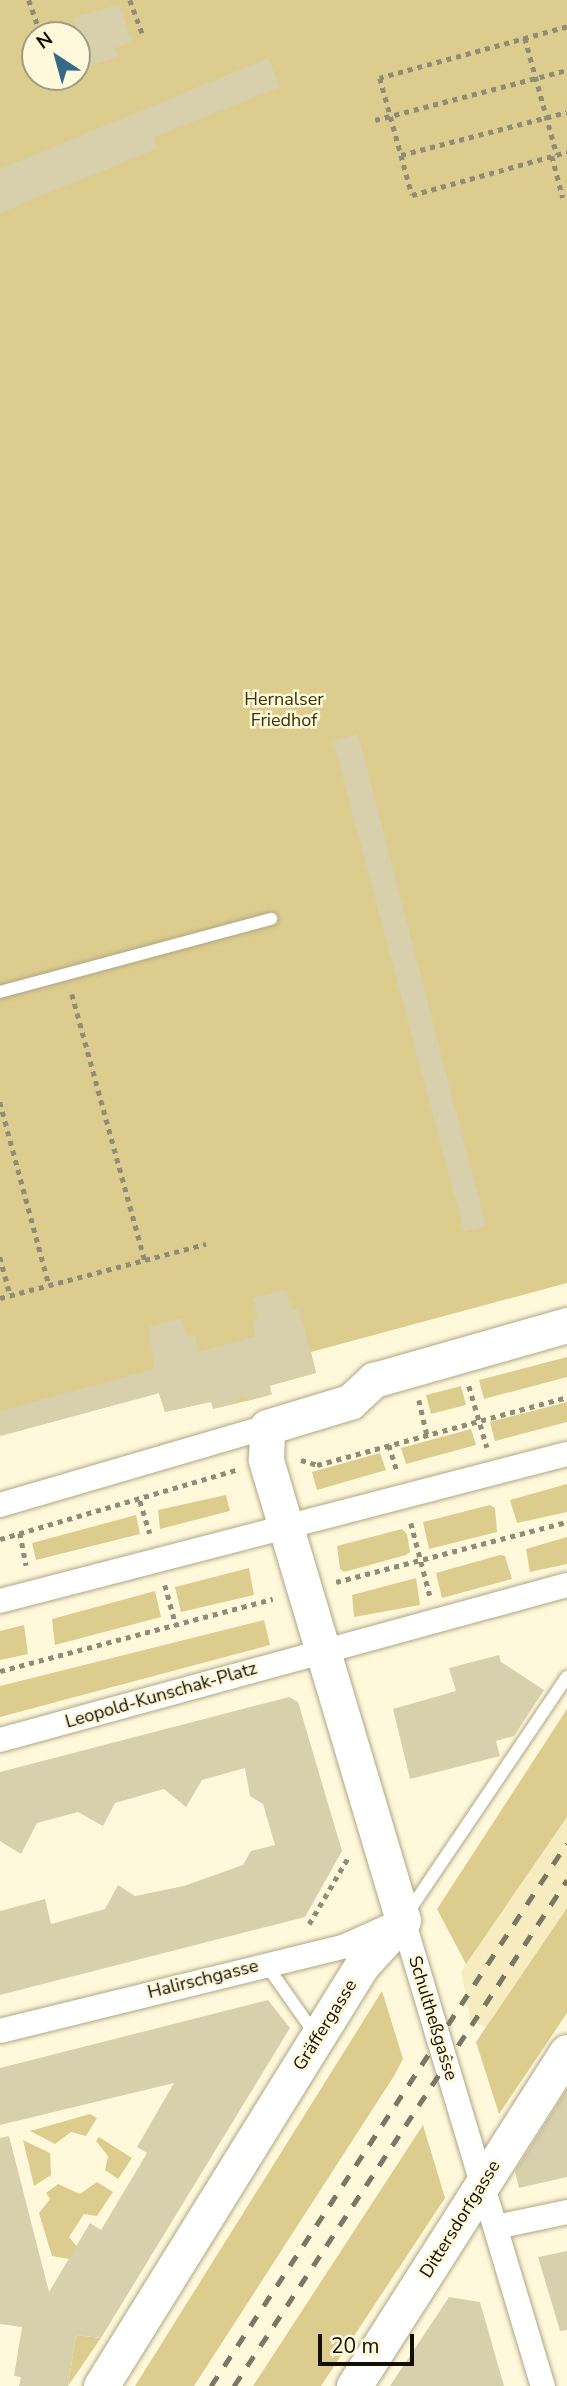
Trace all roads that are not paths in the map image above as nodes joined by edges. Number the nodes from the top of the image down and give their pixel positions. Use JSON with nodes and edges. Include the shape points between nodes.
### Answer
{"nodes":[{"id":1,"x":271,"y":919,"type":"dead end"},
{"id":2,"x":0,"y":992,"type":"edge"},
{"id":3,"x":567,"y":1325,"type":"edge"},
{"id":4,"x":267,"y":1443,"type":"junction"},
{"id":5,"x":567,"y":1454,"type":"edge"},
{"id":6,"x":0,"y":1505,"type":"edge"},
{"id":7,"x":287,"y":1529,"type":"junction"},
{"id":8,"x":567,"y":1585,"type":"edge"},
{"id":9,"x":0,"y":1601,"type":"edge"},
{"id":10,"x":323,"y":1651,"type":"junction"},
{"id":11,"x":567,"y":1677,"type":"edge"},
{"id":12,"x":0,"y":1740,"type":"edge"},
{"id":13,"x":403,"y":1920,"type":"junction"},
{"id":14,"x":265,"y":1963,"type":"junction"},
{"id":15,"x":0,"y":2031,"type":"edge"},
{"id":16,"x":318,"y":2037,"type":"junction"},
{"id":17,"x":567,"y":2052,"type":"edge"},
{"id":18,"x":484,"y":2182,"type":"junction"},
{"id":19,"x":567,"y":2212,"type":"edge"},
{"id":20,"x":496,"y":2227,"type":"junction"},
{"id":21,"x":101,"y":2386,"type":"edge"},
{"id":22,"x":354,"y":2386,"type":"edge"},
{"id":23,"x":543,"y":2386,"type":"edge"}],
"edges":[{"from":1,"to":2,"type":"lane"},
{"from":3,"to":4,"type":"street","via":[[374,1380],[350,1402]]},
{"from":4,"to":6,"type":"street"},
{"from":4,"to":7,"type":"street"},
{"from":5,"to":7,"type":"street"},
{"from":7,"to":9,"type":"street"},
{"from":7,"to":10,"type":"street"},
{"from":8,"to":10,"type":"street","name":"Leopold-Kunschak-Platz"},
{"from":10,"to":12,"type":"street","name":"Leopold-Kunschak-Platz"},
{"from":10,"to":13,"type":"street","name":"Schultheßgasse"},
{"from":11,"to":13,"type":"lane","name":"Gräffergasse"},
{"from":13,"to":14,"type":"street","name":"Halirschgasse","via":[[345,1946]]},
{"from":13,"to":16,"type":"street","name":"Gräffergasse","via":[[362,1964]]},
{"from":13,"to":18,"type":"street","name":"Schultheßgasse"},
{"from":14,"to":15,"type":"street","name":"Halirschgasse"},
{"from":14,"to":16,"type":"lane"},
{"from":16,"to":21,"type":"street","name":"Gräffergasse"},
{"from":17,"to":18,"type":"street","name":"Dittersdorfgasse"},
{"from":18,"to":20,"type":"street","name":"Schultheßgasse"},
{"from":18,"to":22,"type":"street","name":"Dittersdorfgasse"},
{"from":19,"to":20,"type":"street"},
{"from":20,"to":23,"type":"street","name":"Schultheßgasse"}]}
